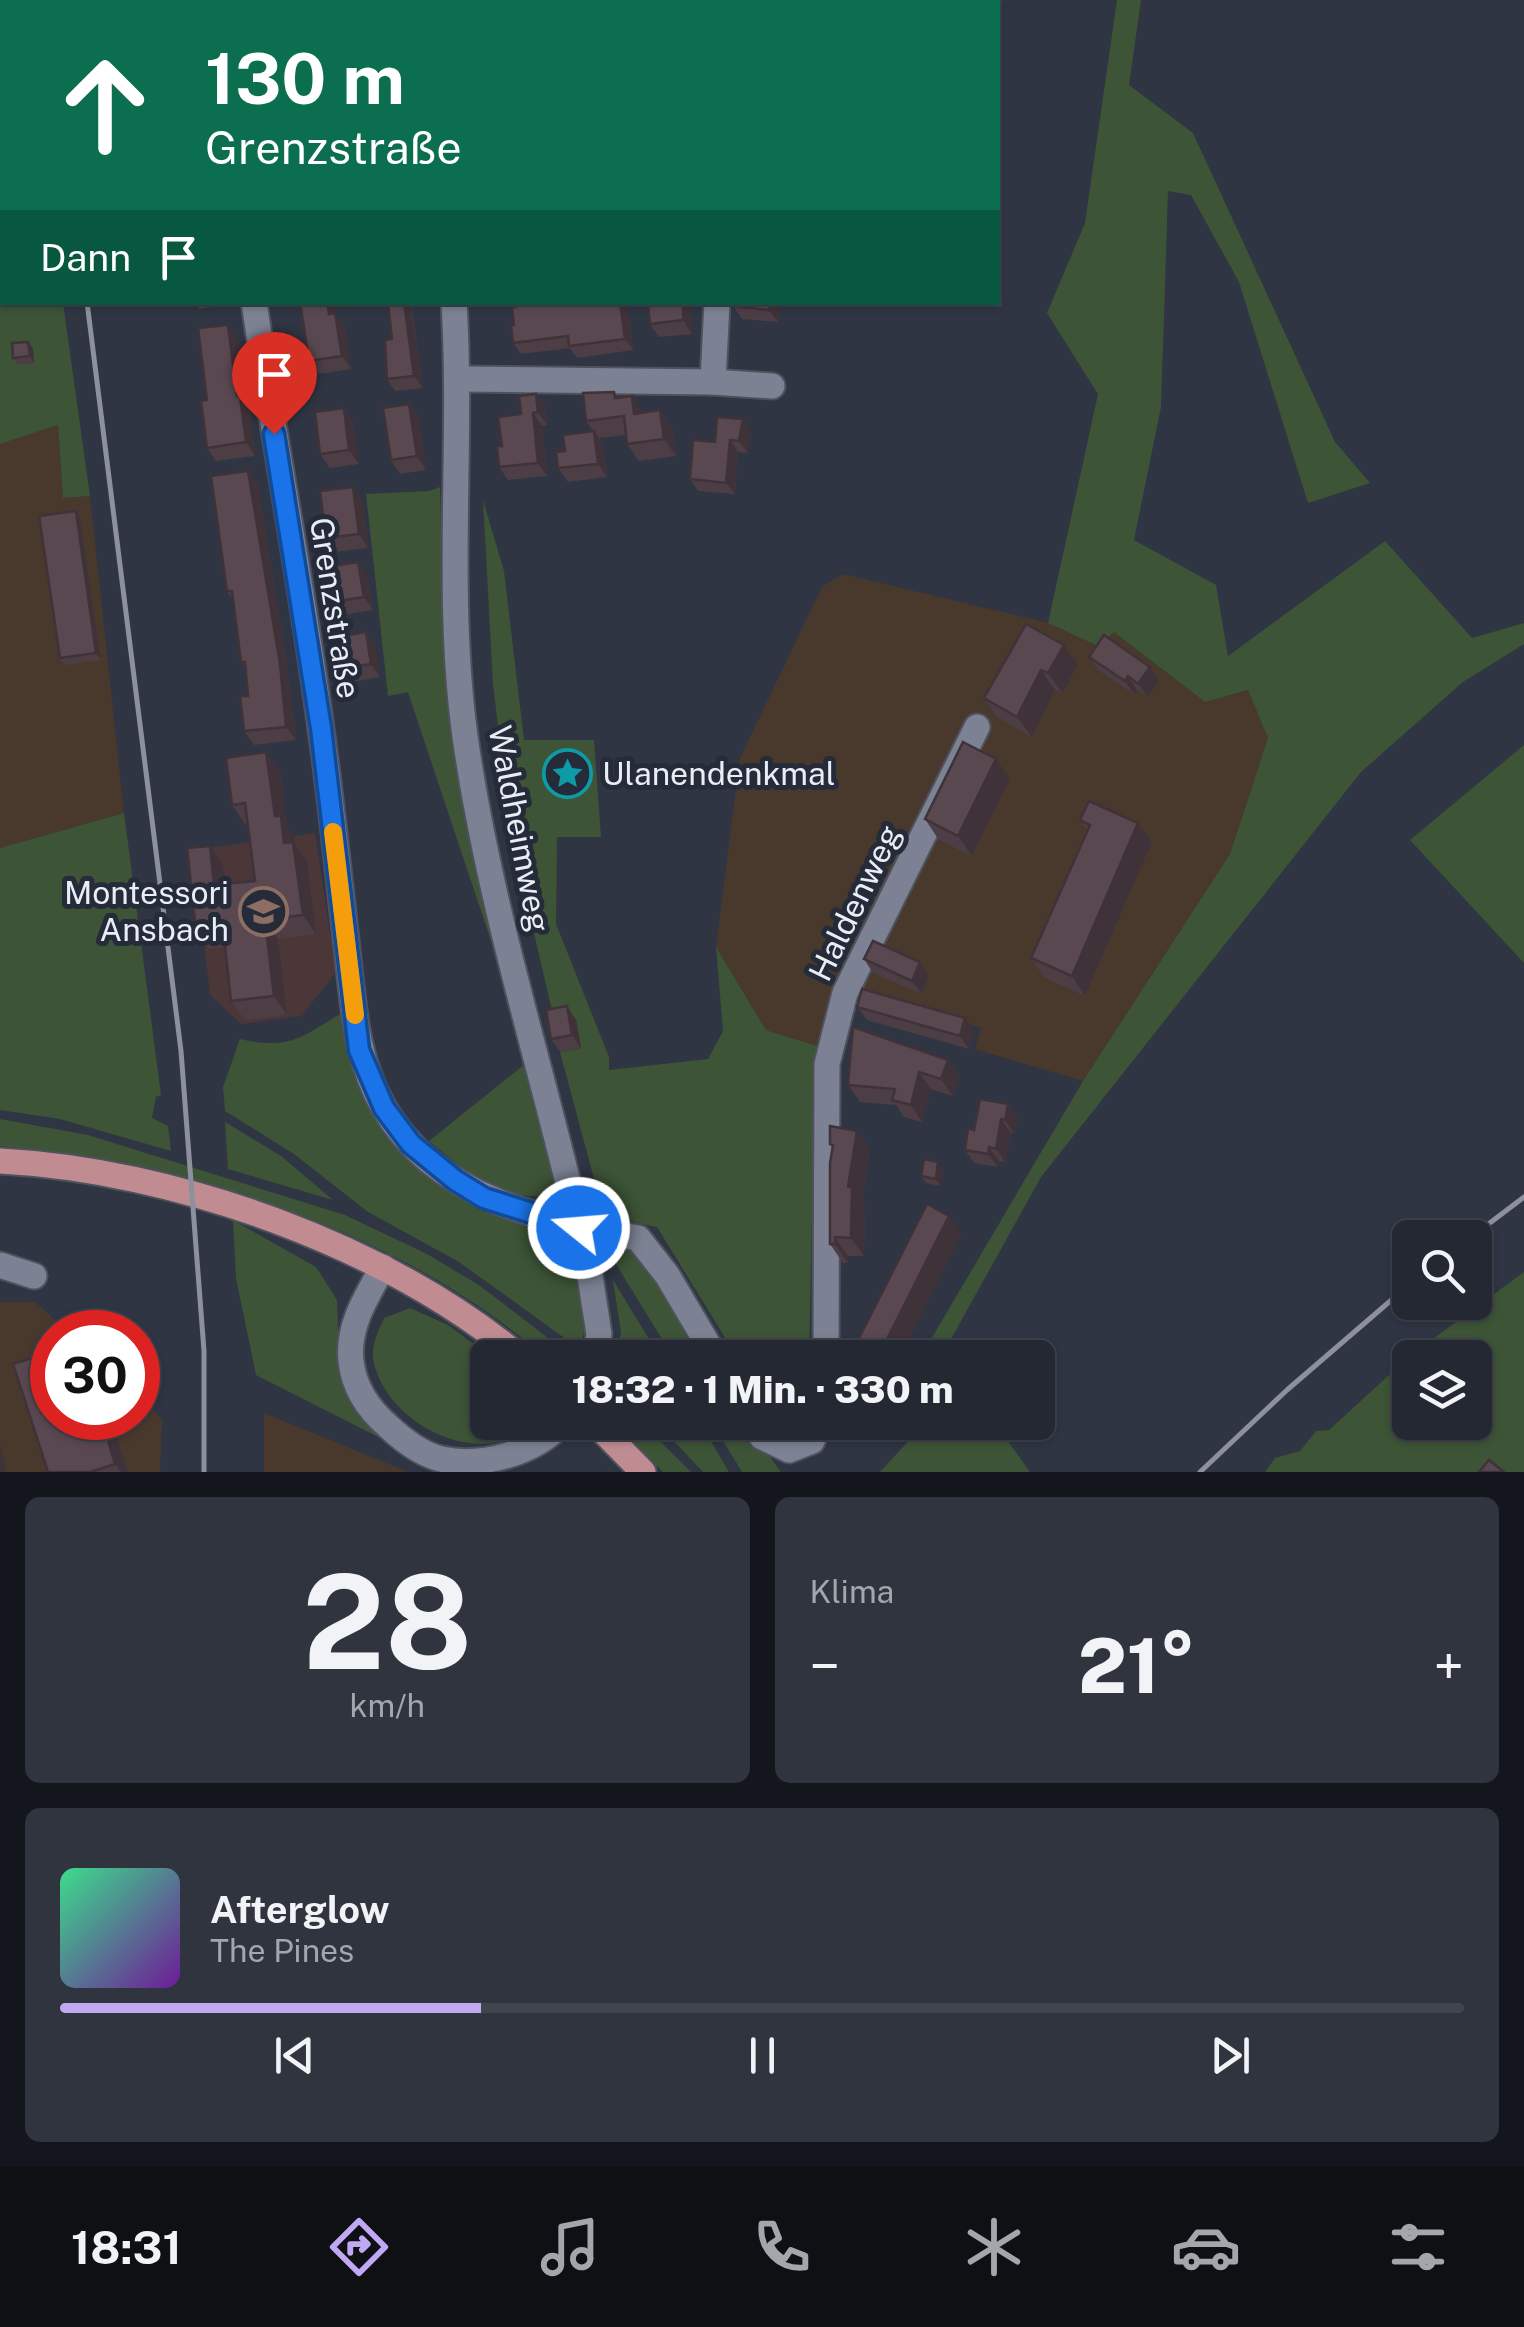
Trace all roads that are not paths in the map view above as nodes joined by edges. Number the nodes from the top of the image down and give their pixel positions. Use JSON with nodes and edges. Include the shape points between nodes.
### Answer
{"nodes":[{"id":1,"x":254,"y":305,"type":"edge"},
{"id":2,"x":454,"y":305,"type":"edge"},
{"id":3,"x":717,"y":305,"type":"edge"},
{"id":4,"x":459,"y":379,"type":"junction"},
{"id":5,"x":713,"y":382,"type":"junction"},
{"id":6,"x":772,"y":386,"type":"dead end"},
{"id":7,"x":977,"y":727,"type":"dead end"},
{"id":8,"x":0,"y":1162,"type":"edge"},
{"id":9,"x":579,"y":1228,"type":"junction"},
{"id":10,"x":0,"y":1265,"type":"edge"},
{"id":11,"x":383,"y":1267,"type":"junction"},
{"id":12,"x":34,"y":1276,"type":"dead end"},
{"id":13,"x":493,"y":1340,"type":"edge"},
{"id":14,"x":597,"y":1340,"type":"edge"},
{"id":15,"x":706,"y":1340,"type":"edge"},
{"id":16,"x":826,"y":1340,"type":"edge"},
{"id":17,"x":537,"y":1440,"type":"edge"},
{"id":18,"x":612,"y":1440,"type":"edge"},
{"id":19,"x":768,"y":1440,"type":"edge"},
{"id":20,"x":813,"y":1440,"type":"edge"},
{"id":21,"x":643,"y":1472,"type":"edge"}],
"edges":[{"from":1,"to":9,"type":"street","name":"Grenzstraße","via":[[321,728],[359,1050],[384,1108],[411,1144],[455,1180],[484,1198]]},
{"from":2,"to":4,"type":"street","name":"Waldheimweg"},
{"from":3,"to":5,"type":"street"},
{"from":4,"to":5,"type":"street"},
{"from":4,"to":9,"type":"street","name":"Waldheimweg","via":[[454,555],[466,748]]},
{"from":5,"to":6,"type":"street"},
{"from":7,"to":16,"type":"street","name":"Haldenweg","via":[[844,993],[827,1064]]},
{"from":8,"to":11,"type":"main road","via":[[120,1175],[204,1197]]},
{"from":9,"to":14,"type":"street","name":"Waldheimweg"},
{"from":9,"to":15,"type":"street","via":[[638,1238]]},
{"from":10,"to":12,"type":"street"},
{"from":11,"to":13,"type":"main road"},
{"from":11,"to":17,"type":"street","via":[[354,1327],[350,1359],[369,1410],[413,1448],[440,1459],[510,1456]]},
{"from":18,"to":21,"type":"main road"},
{"from":19,"to":20,"type":"street","via":[[789,1450]]}]}
